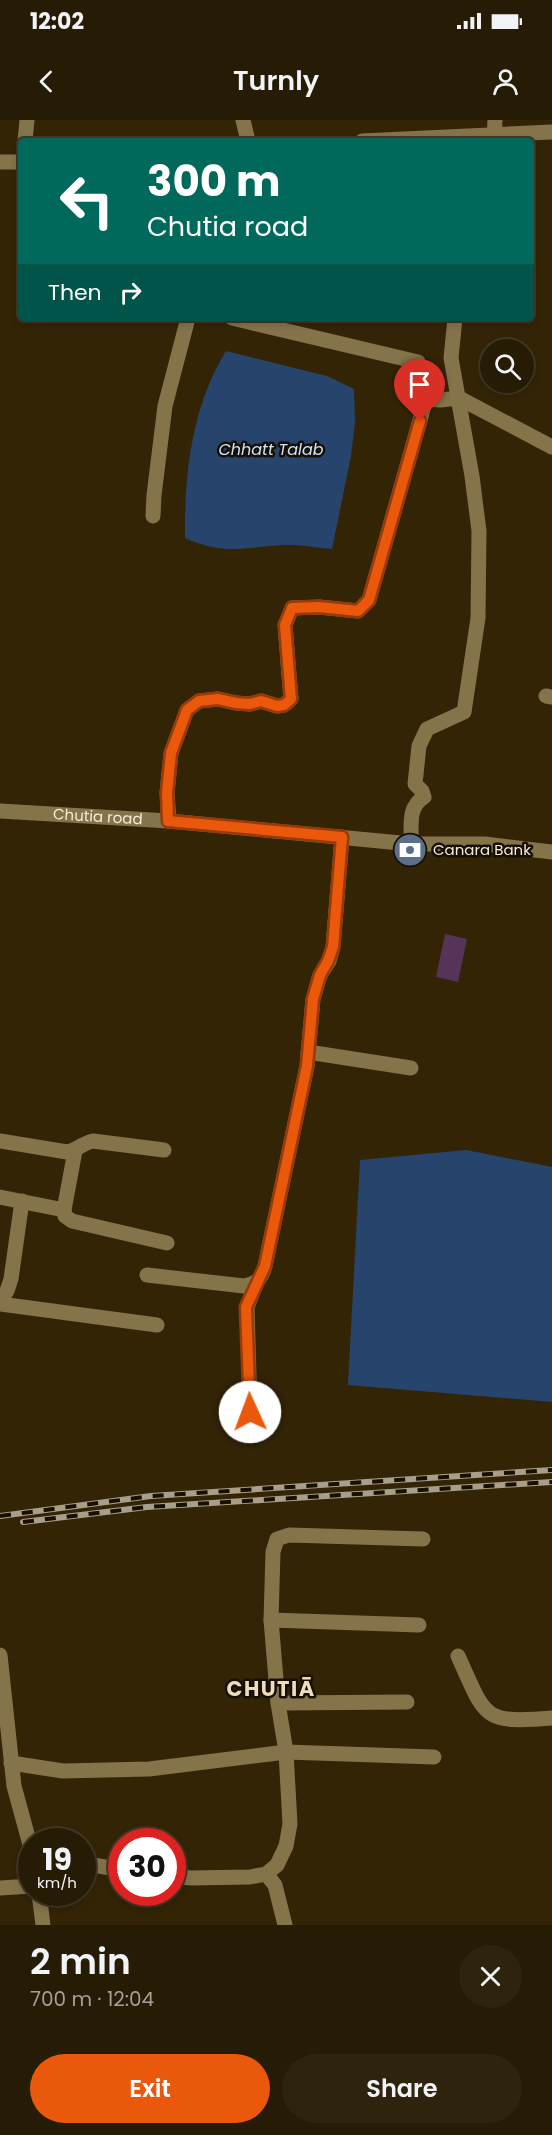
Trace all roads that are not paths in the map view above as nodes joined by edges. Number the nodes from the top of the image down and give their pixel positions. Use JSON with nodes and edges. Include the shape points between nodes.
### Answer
{"nodes":[{"id":1,"x":27,"y":120,"type":"edge"},
{"id":2,"x":243,"y":120,"type":"edge"},
{"id":3,"x":494,"y":132,"type":"edge"},
{"id":4,"x":552,"y":132,"type":"edge"},
{"id":5,"x":25,"y":138,"type":"edge"},
{"id":6,"x":247,"y":138,"type":"edge"},
{"id":7,"x":406,"y":138,"type":"edge"},
{"id":8,"x":0,"y":162,"type":"edge"},
{"id":9,"x":18,"y":162,"type":"edge"},
{"id":10,"x":187,"y":321,"type":"edge"},
{"id":11,"x":245,"y":321,"type":"edge"},
{"id":12,"x":455,"y":321,"type":"edge"},
{"id":13,"x":459,"y":398,"type":"junction"},
{"id":14,"x":426,"y":399,"type":"junction"},
{"id":15,"x":552,"y":447,"type":"edge"},
{"id":16,"x":153,"y":516,"type":"dead end"},
{"id":17,"x":0,"y":811,"type":"edge"},
{"id":18,"x":168,"y":821,"type":"junction"},
{"id":19,"x":342,"y":837,"type":"junction"},
{"id":20,"x":411,"y":844,"type":"junction"},
{"id":21,"x":552,"y":852,"type":"edge"},
{"id":22,"x":308,"y":1052,"type":"junction"},
{"id":23,"x":411,"y":1068,"type":"dead end"},
{"id":24,"x":0,"y":1141,"type":"edge"},
{"id":25,"x":164,"y":1150,"type":"dead end"},
{"id":26,"x":75,"y":1151,"type":"junction"},
{"id":27,"x":0,"y":1197,"type":"edge"},
{"id":28,"x":22,"y":1201,"type":"junction"},
{"id":29,"x":64,"y":1210,"type":"junction"},
{"id":30,"x":167,"y":1243,"type":"dead end"},
{"id":31,"x":147,"y":1275,"type":"dead end"},
{"id":32,"x":256,"y":1284,"type":"junction"},
{"id":33,"x":0,"y":1302,"type":"edge"},
{"id":34,"x":157,"y":1325,"type":"dead end"},
{"id":35,"x":250,"y":1412,"type":"dead end"},
{"id":36,"x":423,"y":1539,"type":"dead end"},
{"id":37,"x":271,"y":1620,"type":"junction"},
{"id":38,"x":419,"y":1625,"type":"dead end"},
{"id":39,"x":0,"y":1655,"type":"edge"},
{"id":40,"x":458,"y":1656,"type":"dead end"},
{"id":41,"x":407,"y":1702,"type":"dead end"},
{"id":42,"x":278,"y":1703,"type":"junction"},
{"id":43,"x":552,"y":1718,"type":"edge"},
{"id":44,"x":286,"y":1752,"type":"junction"},
{"id":45,"x":434,"y":1757,"type":"dead end"},
{"id":46,"x":11,"y":1763,"type":"junction"},
{"id":47,"x":25,"y":1828,"type":"edge"},
{"id":48,"x":266,"y":1874,"type":"junction"},
{"id":49,"x":186,"y":1877,"type":"edge"},
{"id":50,"x":18,"y":1887,"type":"edge"},
{"id":51,"x":0,"y":1888,"type":"edge"},
{"id":52,"x":41,"y":1906,"type":"edge"},
{"id":53,"x":43,"y":1925,"type":"edge"},
{"id":54,"x":285,"y":1925,"type":"edge"}],
"edges":[{"from":1,"to":5,"type":"street"},
{"from":2,"to":6,"type":"street"},
{"from":3,"to":4,"type":"street"},
{"from":3,"to":7,"type":"street"},
{"from":8,"to":9,"type":"street"},
{"from":10,"to":16,"type":"street","via":[[165,406]]},
{"from":11,"to":14,"type":"street","via":[[418,362]]},
{"from":12,"to":13,"type":"street","via":[[451,358]]},
{"from":13,"to":14,"type":"street"},
{"from":13,"to":15,"type":"street"},
{"from":13,"to":20,"type":"street","via":[[479,531],[478,618],[464,712],[427,729],[419,746],[415,783],[424,797],[416,802],[411,816]]},
{"from":14,"to":18,"type":"street","via":[[369,600],[358,611],[292,608],[285,625],[291,699],[284,705],[218,699],[199,701],[187,710],[171,753]]},
{"from":17,"to":18,"type":"street","name":"Chutia road"},
{"from":18,"to":19,"type":"street","name":"Chutia road"},
{"from":19,"to":20,"type":"street","name":"Chutia road"},
{"from":19,"to":22,"type":"street","via":[[333,947],[315,993]]},
{"from":20,"to":21,"type":"street","name":"Chutia road","via":[[485,844]]},
{"from":22,"to":23,"type":"street"},
{"from":22,"to":32,"type":"street","via":[[265,1266]]},
{"from":24,"to":26,"type":"street"},
{"from":25,"to":26,"type":"street","via":[[93,1142]]},
{"from":26,"to":29,"type":"street"},
{"from":27,"to":28,"type":"street"},
{"from":28,"to":29,"type":"street"},
{"from":28,"to":33,"type":"street","via":[[11,1280]]},
{"from":29,"to":30,"type":"street","via":[[72,1221]]},
{"from":31,"to":32,"type":"street"},
{"from":32,"to":35,"type":"street","via":[[246,1307]]},
{"from":33,"to":34,"type":"street"},
{"from":36,"to":37,"type":"street","via":[[290,1535],[278,1539],[273,1552]]},
{"from":37,"to":38,"type":"street"},
{"from":37,"to":42,"type":"street"},
{"from":39,"to":46,"type":"street"},
{"from":40,"to":43,"type":"street","via":[[478,1700],[495,1718]]},
{"from":41,"to":42,"type":"street"},
{"from":42,"to":44,"type":"street"},
{"from":44,"to":45,"type":"street"},
{"from":44,"to":46,"type":"street","via":[[149,1769],[63,1771]]},
{"from":44,"to":48,"type":"street","via":[[290,1824],[278,1865]]},
{"from":46,"to":47,"type":"street"},
{"from":48,"to":49,"type":"street"},
{"from":48,"to":54,"type":"street","via":[[275,1885]]},
{"from":50,"to":51,"type":"street"},
{"from":52,"to":53,"type":"street"}]}
